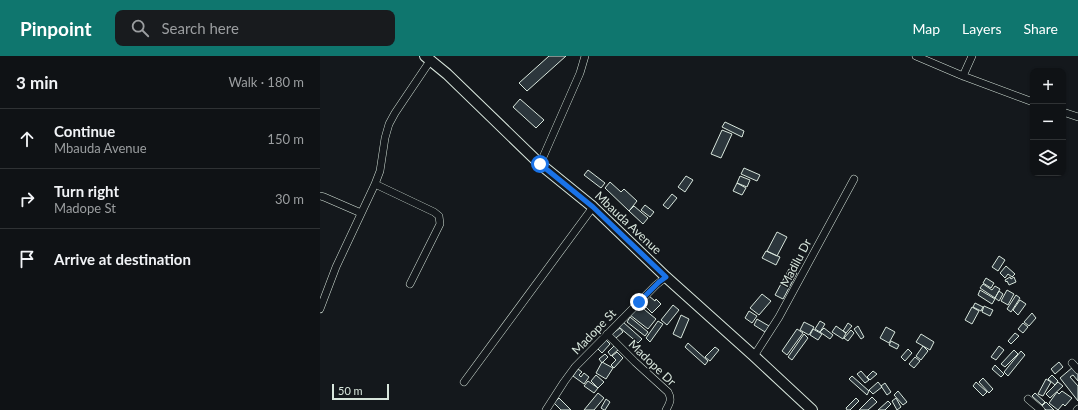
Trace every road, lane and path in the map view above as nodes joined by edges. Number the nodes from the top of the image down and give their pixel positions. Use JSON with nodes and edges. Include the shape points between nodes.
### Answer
{"nodes":[{"id":1,"x":585,"y":56,"type":"edge"},
{"id":2,"x":916,"y":56,"type":"edge"},
{"id":3,"x":972,"y":56,"type":"edge"},
{"id":4,"x":428,"y":58,"type":"edge"},
{"id":5,"x":963,"y":76,"type":"junction"},
{"id":6,"x":1030,"y":101,"type":"edge"},
{"id":7,"x":1066,"y":113,"type":"edge"},
{"id":8,"x":1078,"y":117,"type":"edge"},
{"id":9,"x":540,"y":164,"type":"junction"},
{"id":10,"x":854,"y":179,"type":"dead end"},
{"id":11,"x":375,"y":184,"type":"junction"},
{"id":12,"x":320,"y":196,"type":"edge"},
{"id":13,"x":593,"y":207,"type":"junction"},
{"id":14,"x":361,"y":213,"type":"junction"},
{"id":15,"x":666,"y":277,"type":"junction"},
{"id":16,"x":410,"y":284,"type":"dead end"},
{"id":17,"x":320,"y":309,"type":"edge"},
{"id":18,"x":607,"y":334,"type":"junction"},
{"id":19,"x":754,"y":356,"type":"junction"},
{"id":20,"x":1072,"y":363,"type":"dead end"},
{"id":21,"x":1078,"y":370,"type":"edge"},
{"id":22,"x":464,"y":382,"type":"dead end"},
{"id":23,"x":1028,"y":399,"type":"dead end"},
{"id":24,"x":546,"y":410,"type":"edge"},
{"id":25,"x":666,"y":410,"type":"edge"},
{"id":26,"x":812,"y":410,"type":"edge"},
{"id":27,"x":1041,"y":410,"type":"edge"}],
"edges":[{"from":1,"to":9,"type":"street"},
{"from":2,"to":5,"type":"street"},
{"from":3,"to":5,"type":"street"},
{"from":4,"to":9,"type":"street","name":"Mbauda Avenue"},
{"from":4,"to":11,"type":"street","via":[[389,124]]},
{"from":5,"to":6,"type":"street"},
{"from":7,"to":8,"type":"street"},
{"from":9,"to":13,"type":"street","name":"Mbauda Avenue"},
{"from":10,"to":19,"type":"street","name":"Madilu Dr","via":[[779,317]]},
{"from":11,"to":14,"type":"street"},
{"from":11,"to":16,"type":"street","via":[[439,216],[440,224]]},
{"from":12,"to":14,"type":"street"},
{"from":13,"to":15,"type":"street","name":"Mbauda Avenue"},
{"from":13,"to":22,"type":"street"},
{"from":14,"to":17,"type":"street"},
{"from":15,"to":18,"type":"street","name":"Madope St"},
{"from":15,"to":19,"type":"street","name":"Mbauda Avenue"},
{"from":18,"to":24,"type":"street","name":"Madope St","via":[[572,371]]},
{"from":18,"to":25,"type":"street","name":"Madope Dr","via":[[668,392],[670,404]]},
{"from":19,"to":26,"type":"street","name":"Mbauda Avenue"},
{"from":20,"to":21,"type":"street"},
{"from":23,"to":27,"type":"street"}]}
